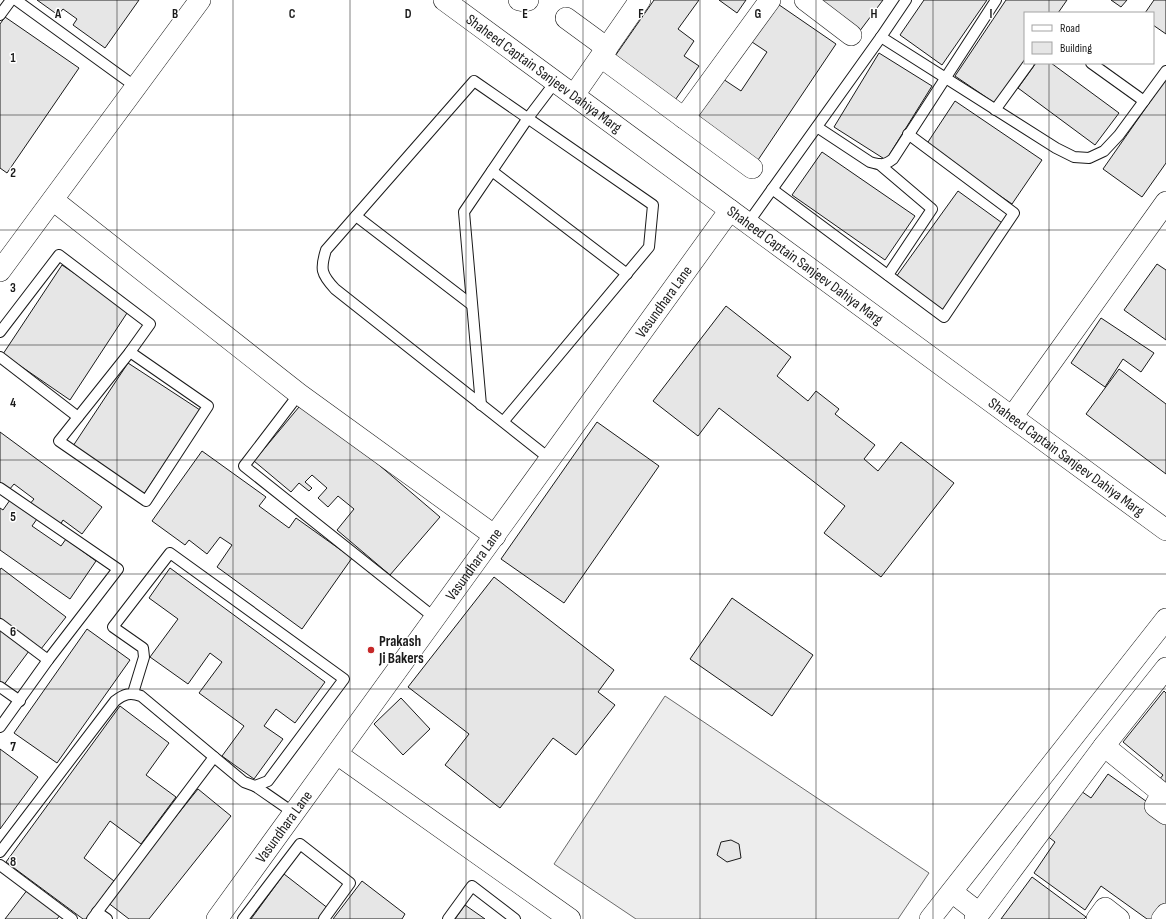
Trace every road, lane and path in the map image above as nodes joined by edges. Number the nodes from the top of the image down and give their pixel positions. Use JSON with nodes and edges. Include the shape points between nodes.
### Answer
{"nodes":[{"id":1,"x":11,"y":0,"type":"edge"},
{"id":2,"x":16,"y":0,"type":"edge"},
{"id":3,"x":200,"y":0,"type":"edge"},
{"id":4,"x":444,"y":0,"type":"edge"},
{"id":5,"x":519,"y":0,"type":"edge"},
{"id":6,"x":528,"y":0,"type":"edge"},
{"id":7,"x":640,"y":0,"type":"edge"},
{"id":8,"x":770,"y":0,"type":"edge"},
{"id":9,"x":805,"y":0,"type":"edge"},
{"id":10,"x":906,"y":0,"type":"edge"},
{"id":11,"x":996,"y":0,"type":"edge"},
{"id":12,"x":0,"y":15,"type":"edge"},
{"id":13,"x":566,"y":18,"type":"dead end"},
{"id":14,"x":851,"y":35,"type":"dead end"},
{"id":15,"x":881,"y":37,"type":"junction"},
{"id":16,"x":604,"y":52,"type":"junction"},
{"id":17,"x":1028,"y":64,"type":"edge"},
{"id":18,"x":1092,"y":64,"type":"edge"},
{"id":19,"x":1166,"y":71,"type":"edge"},
{"id":20,"x":945,"y":78,"type":"junction"},
{"id":21,"x":556,"y":81,"type":"junction"},
{"id":22,"x":136,"y":87,"type":"junction"},
{"id":23,"x":574,"y":95,"type":"junction"},
{"id":24,"x":1144,"y":101,"type":"junction"},
{"id":25,"x":995,"y":110,"type":"junction"},
{"id":26,"x":528,"y":118,"type":"junction"},
{"id":27,"x":684,"y":118,"type":"junction"},
{"id":28,"x":817,"y":127,"type":"junction"},
{"id":29,"x":908,"y":134,"type":"junction"},
{"id":30,"x":879,"y":164,"type":"junction"},
{"id":31,"x":752,"y":168,"type":"dead end"},
{"id":32,"x":492,"y":171,"type":"junction"},
{"id":33,"x":772,"y":190,"type":"junction"},
{"id":34,"x":53,"y":200,"type":"junction"},
{"id":35,"x":1166,"y":202,"type":"edge"},
{"id":36,"x":730,"y":210,"type":"junction"},
{"id":37,"x":356,"y":216,"type":"junction"},
{"id":38,"x":748,"y":223,"type":"junction"},
{"id":39,"x":0,"y":271,"type":"edge"},
{"id":40,"x":627,"y":274,"type":"junction"},
{"id":41,"x":888,"y":275,"type":"junction"},
{"id":42,"x":472,"y":305,"type":"junction"},
{"id":43,"x":0,"y":332,"type":"edge"},
{"id":44,"x":130,"y":352,"type":"junction"},
{"id":45,"x":0,"y":357,"type":"edge"},
{"id":46,"x":299,"y":394,"type":"junction"},
{"id":47,"x":481,"y":405,"type":"junction"},
{"id":48,"x":78,"y":417,"type":"junction"},
{"id":49,"x":1012,"y":417,"type":"junction"},
{"id":50,"x":503,"y":422,"type":"junction"},
{"id":51,"x":550,"y":459,"type":"junction"},
{"id":52,"x":0,"y":488,"type":"edge"},
{"id":53,"x":1166,"y":530,"type":"edge"},
{"id":54,"x":495,"y":536,"type":"junction"},
{"id":55,"x":435,"y":618,"type":"junction"},
{"id":56,"x":1166,"y":619,"type":"edge"},
{"id":57,"x":0,"y":624,"type":"edge"},
{"id":58,"x":48,"y":660,"type":"junction"},
{"id":59,"x":1166,"y":668,"type":"edge"},
{"id":60,"x":0,"y":687,"type":"edge"},
{"id":61,"x":133,"y":693,"type":"junction"},
{"id":62,"x":20,"y":701,"type":"junction"},
{"id":63,"x":0,"y":727,"type":"edge"},
{"id":64,"x":1104,"y":746,"type":"junction"},
{"id":65,"x":337,"y":754,"type":"junction"},
{"id":66,"x":214,"y":757,"type":"junction"},
{"id":67,"x":255,"y":786,"type":"junction"},
{"id":68,"x":294,"y":813,"type":"junction"},
{"id":69,"x":1166,"y":814,"type":"edge"},
{"id":70,"x":0,"y":852,"type":"edge"},
{"id":71,"x":0,"y":865,"type":"edge"},
{"id":72,"x":952,"y":892,"type":"junction"},
{"id":73,"x":1166,"y":914,"type":"edge"},
{"id":74,"x":94,"y":915,"type":"edge"},
{"id":75,"x":977,"y":916,"type":"edge"},
{"id":76,"x":72,"y":919,"type":"edge"},
{"id":77,"x":107,"y":919,"type":"edge"},
{"id":78,"x":217,"y":919,"type":"edge"},
{"id":79,"x":243,"y":919,"type":"edge"},
{"id":80,"x":324,"y":919,"type":"edge"},
{"id":81,"x":448,"y":919,"type":"edge"},
{"id":82,"x":515,"y":919,"type":"edge"},
{"id":83,"x":570,"y":919,"type":"edge"},
{"id":84,"x":930,"y":919,"type":"edge"},
{"id":85,"x":1096,"y":919,"type":"edge"},
{"id":86,"x":1119,"y":919,"type":"edge"},
{"id":87,"x":1162,"y":919,"type":"edge"}],
"edges":[{"from":1,"to":12,"type":"lane"},
{"from":2,"to":22,"type":"lane"},
{"from":3,"to":22,"type":"street"},
{"from":4,"to":21,"type":"street","name":"Shaheed Captain Sanjeev Dahiya Marg"},
{"from":5,"to":6,"type":"street"},
{"from":7,"to":16,"type":"street"},
{"from":8,"to":27,"type":"street"},
{"from":9,"to":14,"type":"street"},
{"from":10,"to":15,"type":"lane"},
{"from":11,"to":20,"type":"lane"},
{"from":13,"to":16,"type":"street"},
{"from":15,"to":20,"type":"lane"},
{"from":15,"to":28,"type":"lane"},
{"from":16,"to":23,"type":"street"},
{"from":16,"to":27,"type":"street"},
{"from":17,"to":25,"type":"lane"},
{"from":18,"to":24,"type":"lane"},
{"from":19,"to":24,"type":"lane"},
{"from":20,"to":25,"type":"lane"},
{"from":20,"to":29,"type":"lane"},
{"from":21,"to":23,"type":"street","name":"Shaheed Captain Sanjeev Dahiya Marg"},
{"from":21,"to":26,"type":"lane"},
{"from":22,"to":34,"type":"street"},
{"from":23,"to":36,"type":"street","name":"Shaheed Captain Sanjeev Dahiya Marg"},
{"from":24,"to":25,"type":"lane","via":[[1104,151],[1089,158],[1074,156],[1056,148]]},
{"from":26,"to":32,"type":"lane"},
{"from":26,"to":37,"type":"lane","via":[[474,81]]},
{"from":26,"to":40,"type":"lane","via":[[653,205],[649,247]]},
{"from":27,"to":31,"type":"street"},
{"from":28,"to":30,"type":"lane","via":[[870,162]]},
{"from":28,"to":33,"type":"lane"},
{"from":29,"to":30,"type":"lane","via":[[893,159],[887,164]]},
{"from":29,"to":41,"type":"lane","via":[[1014,213],[944,317]]},
{"from":30,"to":41,"type":"lane","via":[[932,209]]},
{"from":32,"to":40,"type":"lane"},
{"from":32,"to":42,"type":"lane","via":[[464,212]]},
{"from":33,"to":38,"type":"lane"},
{"from":33,"to":41,"type":"lane"},
{"from":34,"to":39,"type":"street"},
{"from":34,"to":46,"type":"street"},
{"from":35,"to":49,"type":"street"},
{"from":36,"to":38,"type":"street","name":"Shaheed Captain Sanjeev Dahiya Marg"},
{"from":36,"to":51,"type":"street","name":"Vasundhara Lane"},
{"from":37,"to":42,"type":"lane"},
{"from":37,"to":47,"type":"lane","via":[[326,250],[322,264],[325,279],[335,290]]},
{"from":38,"to":49,"type":"street","name":"Shaheed Captain Sanjeev Dahiya Marg"},
{"from":40,"to":50,"type":"lane"},
{"from":42,"to":47,"type":"lane"},
{"from":43,"to":44,"type":"lane","via":[[59,255],[150,324]]},
{"from":44,"to":48,"type":"lane"},
{"from":44,"to":48,"type":"lane","via":[[208,406],[146,501],[59,441]]},
{"from":45,"to":48,"type":"lane"},
{"from":46,"to":54,"type":"street"},
{"from":46,"to":55,"type":"lane","via":[[244,466]]},
{"from":47,"to":50,"type":"lane"},
{"from":49,"to":53,"type":"street","name":"Shaheed Captain Sanjeev Dahiya Marg"},
{"from":50,"to":51,"type":"lane"},
{"from":51,"to":54,"type":"street","name":"Vasundhara Lane"},
{"from":52,"to":58,"type":"lane","via":[[118,569]]},
{"from":54,"to":55,"type":"street","name":"Vasundhara Lane"},
{"from":55,"to":65,"type":"street","name":"Vasundhara Lane"},
{"from":56,"to":72,"type":"street"},
{"from":57,"to":58,"type":"lane"},
{"from":58,"to":62,"type":"lane"},
{"from":59,"to":64,"type":"street"},
{"from":60,"to":62,"type":"lane"},
{"from":61,"to":66,"type":"lane"},
{"from":61,"to":67,"type":"lane","via":[[144,657],[143,648],[113,627],[170,553],[344,679],[268,781]]},
{"from":61,"to":70,"type":"lane","via":[[123,695],[115,701]]},
{"from":62,"to":63,"type":"lane"},
{"from":64,"to":69,"type":"street","via":[[1162,793],[1155,806]]},
{"from":64,"to":75,"type":"street"},
{"from":65,"to":68,"type":"street","name":"Vasundhara Lane"},
{"from":65,"to":83,"type":"street"},
{"from":66,"to":67,"type":"lane","via":[[244,782]]},
{"from":66,"to":74,"type":"lane"},
{"from":67,"to":68,"type":"lane"},
{"from":68,"to":78,"type":"street","name":"Vasundhara Lane"},
{"from":71,"to":76,"type":"lane"},
{"from":72,"to":75,"type":"street"},
{"from":72,"to":84,"type":"street"},
{"from":73,"to":87,"type":"street"},
{"from":74,"to":77,"type":"lane"},
{"from":79,"to":80,"type":"lane","via":[[300,844],[350,883]]},
{"from":81,"to":82,"type":"lane","via":[[472,886]]},
{"from":85,"to":86,"type":"street","via":[[1104,908]]}]}
